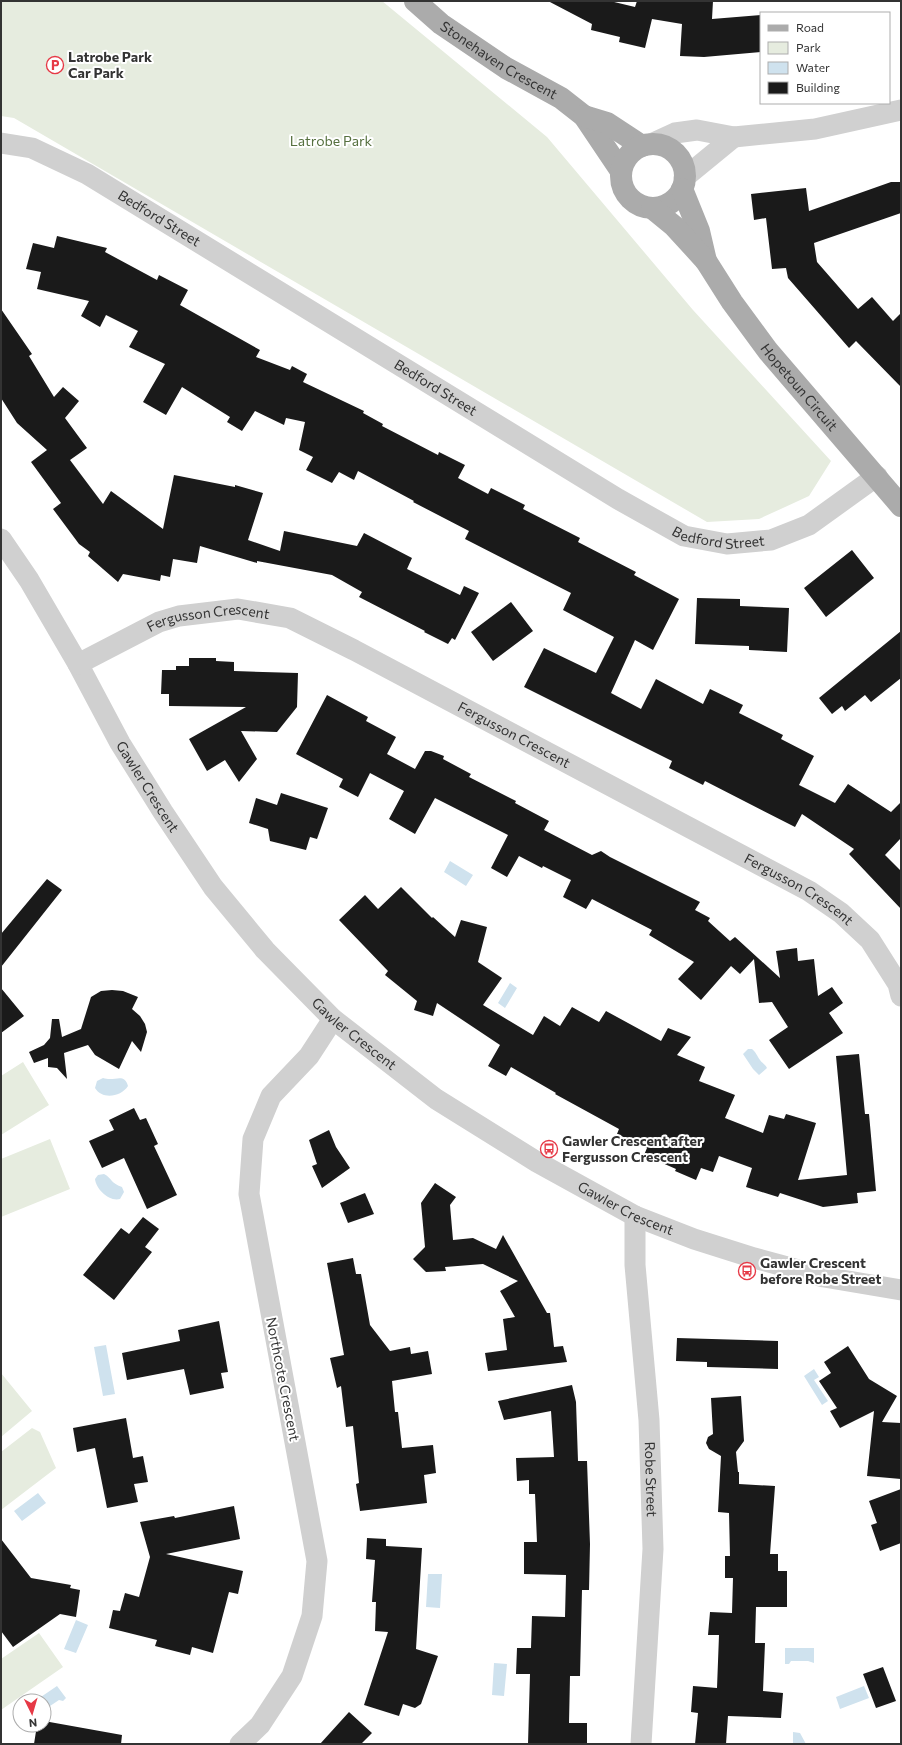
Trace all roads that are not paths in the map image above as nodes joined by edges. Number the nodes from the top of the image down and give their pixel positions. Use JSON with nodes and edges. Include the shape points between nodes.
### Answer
{"nodes":[{"id":1,"x":415,"y":1,"type":"edge"},
{"id":2,"x":901,"y":110,"type":"edge"},
{"id":3,"x":584,"y":116,"type":"junction"},
{"id":4,"x":734,"y":137,"type":"junction"},
{"id":5,"x":1,"y":143,"type":"edge"},
{"id":6,"x":647,"y":145,"type":"junction"},
{"id":7,"x":621,"y":170,"type":"junction"},
{"id":8,"x":683,"y":184,"type":"junction"},
{"id":9,"x":652,"y":208,"type":"junction"},
{"id":10,"x":706,"y":262,"type":"junction"},
{"id":11,"x":877,"y":476,"type":"junction"},
{"id":12,"x":901,"y":506,"type":"edge"},
{"id":13,"x":1,"y":539,"type":"edge"},
{"id":14,"x":78,"y":664,"type":"junction"},
{"id":15,"x":901,"y":996,"type":"edge"},
{"id":16,"x":333,"y":1019,"type":"junction"},
{"id":17,"x":635,"y":1216,"type":"junction"},
{"id":18,"x":901,"y":1290,"type":"edge"},
{"id":19,"x":240,"y":1744,"type":"edge"},
{"id":20,"x":641,"y":1744,"type":"edge"}],
"edges":[{"from":1,"to":3,"type":"main road","name":"Stonehaven Crescent","via":[[448,28],[506,68],[561,98]]},
{"from":2,"to":4,"type":"street","via":[[815,130]]},
{"from":3,"to":6,"type":"main road","name":"Stonehaven Crescent","via":[[607,123]]},
{"from":3,"to":7,"type":"main road","name":"Stonehaven Crescent"},
{"from":4,"to":6,"type":"street","via":[[697,130],[675,133]]},
{"from":4,"to":8,"type":"street"},
{"from":5,"to":11,"type":"street","name":"Bedford Street","via":[[32,148],[87,174],[611,495],[684,536],[727,544],[771,540],[809,525]]},
{"from":6,"to":7,"type":"main road","via":[[632,151]]},
{"from":6,"to":8,"type":"main road","via":[[672,150],[683,168]]},
{"from":7,"to":9,"type":"main road","via":[[624,190],[630,199],[641,206]]},
{"from":8,"to":9,"type":"main road","via":[[677,197],[662,206]]},
{"from":8,"to":10,"type":"main road","name":"Hopetoun Circuit","via":[[699,231]]},
{"from":9,"to":10,"type":"main road","name":"Hopetoun Circuit","via":[[674,226]]},
{"from":10,"to":11,"type":"main road","name":"Hopetoun Circuit","via":[[768,351]]},
{"from":11,"to":12,"type":"main road","name":"Hopetoun Circuit"},
{"from":13,"to":14,"type":"street","name":"Gawler Crescent","via":[[29,580]]},
{"from":14,"to":15,"type":"street","name":"Fergusson Crescent","via":[[158,622],[179,616],[238,609],[290,618],[809,891],[841,913],[870,940],[898,984]]},
{"from":14,"to":16,"type":"street","name":"Gawler Crescent","via":[[120,743],[213,886],[265,950]]},
{"from":16,"to":17,"type":"street","name":"Gawler Crescent","via":[[436,1099],[537,1162]]},
{"from":16,"to":19,"type":"street","name":"Northcote Crescent","via":[[310,1056],[271,1096],[253,1140],[249,1194],[317,1561],[312,1616],[292,1676],[260,1725]]},
{"from":17,"to":18,"type":"street","name":"Gawler Crescent","via":[[694,1239],[754,1258],[824,1277]]},
{"from":17,"to":20,"type":"street","name":"Robe Street","via":[[634,1264],[649,1420],[653,1549]]}]}
